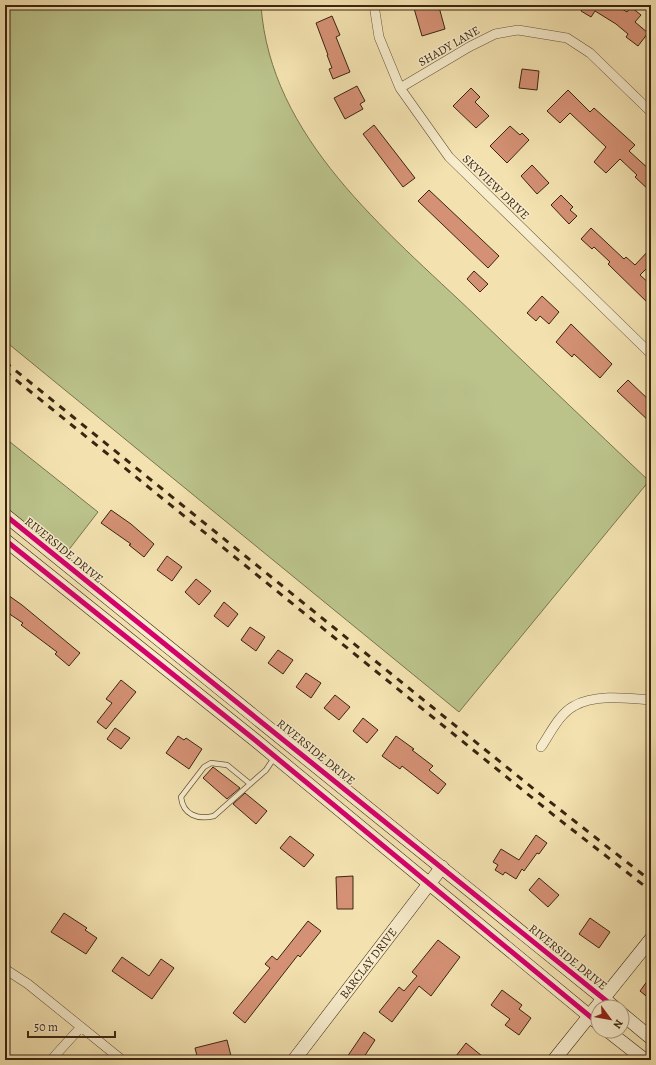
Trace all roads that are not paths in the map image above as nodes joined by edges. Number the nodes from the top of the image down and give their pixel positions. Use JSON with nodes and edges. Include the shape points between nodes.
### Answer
{"nodes":[{"id":1,"x":374,"y":5,"type":"edge"},
{"id":2,"x":400,"y":88,"type":"junction"},
{"id":3,"x":651,"y":112,"type":"edge"},
{"id":4,"x":651,"y":354,"type":"edge"},
{"id":5,"x":5,"y":515,"type":"edge"},
{"id":6,"x":5,"y":540,"type":"edge"},
{"id":7,"x":68,"y":566,"type":"junction"},
{"id":8,"x":56,"y":582,"type":"junction"},
{"id":9,"x":651,"y":700,"type":"edge"},
{"id":10,"x":541,"y":747,"type":"dead end"},
{"id":11,"x":275,"y":756,"type":"junction"},
{"id":12,"x":249,"y":783,"type":"junction"},
{"id":13,"x":442,"y":867,"type":"junction"},
{"id":14,"x":429,"y":884,"type":"junction"},
{"id":15,"x":651,"y":939,"type":"edge"},
{"id":16,"x":5,"y":969,"type":"edge"},
{"id":17,"x":604,"y":999,"type":"joint"},
{"id":18,"x":590,"y":1016,"type":"edge"},
{"id":19,"x":630,"y":1021,"type":"edge"},
{"id":20,"x":590,"y":1023,"type":"edge"},
{"id":21,"x":80,"y":1028,"type":"junction"},
{"id":22,"x":651,"y":1038,"type":"edge"},
{"id":23,"x":618,"y":1039,"type":"edge"},
{"id":24,"x":51,"y":1060,"type":"edge"},
{"id":25,"x":122,"y":1060,"type":"edge"},
{"id":26,"x":294,"y":1060,"type":"edge"},
{"id":27,"x":554,"y":1060,"type":"edge"},
{"id":28,"x":645,"y":1060,"type":"edge"}],
"edges":[{"from":1,"to":2,"type":"street","name":"SKYVIEW DRIVE","via":[[379,36]]},
{"from":2,"to":3,"type":"street","name":"SHADY LANE","via":[[495,34],[518,30],[567,38],[590,54]]},
{"from":2,"to":4,"type":"street","name":"SKYVIEW DRIVE","via":[[449,158]]},
{"from":5,"to":7,"type":"street","name":"RIVERSIDE DRIVE"},
{"from":6,"to":8,"type":"street"},
{"from":7,"to":8,"type":"street"},
{"from":7,"to":13,"type":"street","name":"RIVERSIDE DRIVE"},
{"from":8,"to":11,"type":"street"},
{"from":9,"to":10,"type":"street","via":[[591,700],[573,706],[558,721]]},
{"from":11,"to":12,"type":"lane","via":[[266,770]]},
{"from":11,"to":14,"type":"street"},
{"from":12,"to":12,"type":"lane","via":[[214,816],[197,818],[182,805],[181,797],[211,763],[227,765]]},
{"from":13,"to":14,"type":"street","name":"BARCLAY DRIVE"},
{"from":13,"to":17,"type":"street","name":"RIVERSIDE DRIVE"},
{"from":14,"to":18,"type":"street"},
{"from":14,"to":26,"type":"street","name":"BARCLAY DRIVE"},
{"from":15,"to":17,"type":"street"},
{"from":16,"to":21,"type":"street","via":[[28,984]]},
{"from":19,"to":22,"type":"street"},
{"from":20,"to":27,"type":"street"},
{"from":21,"to":24,"type":"street"},
{"from":21,"to":25,"type":"street"},
{"from":23,"to":28,"type":"street"}]}
